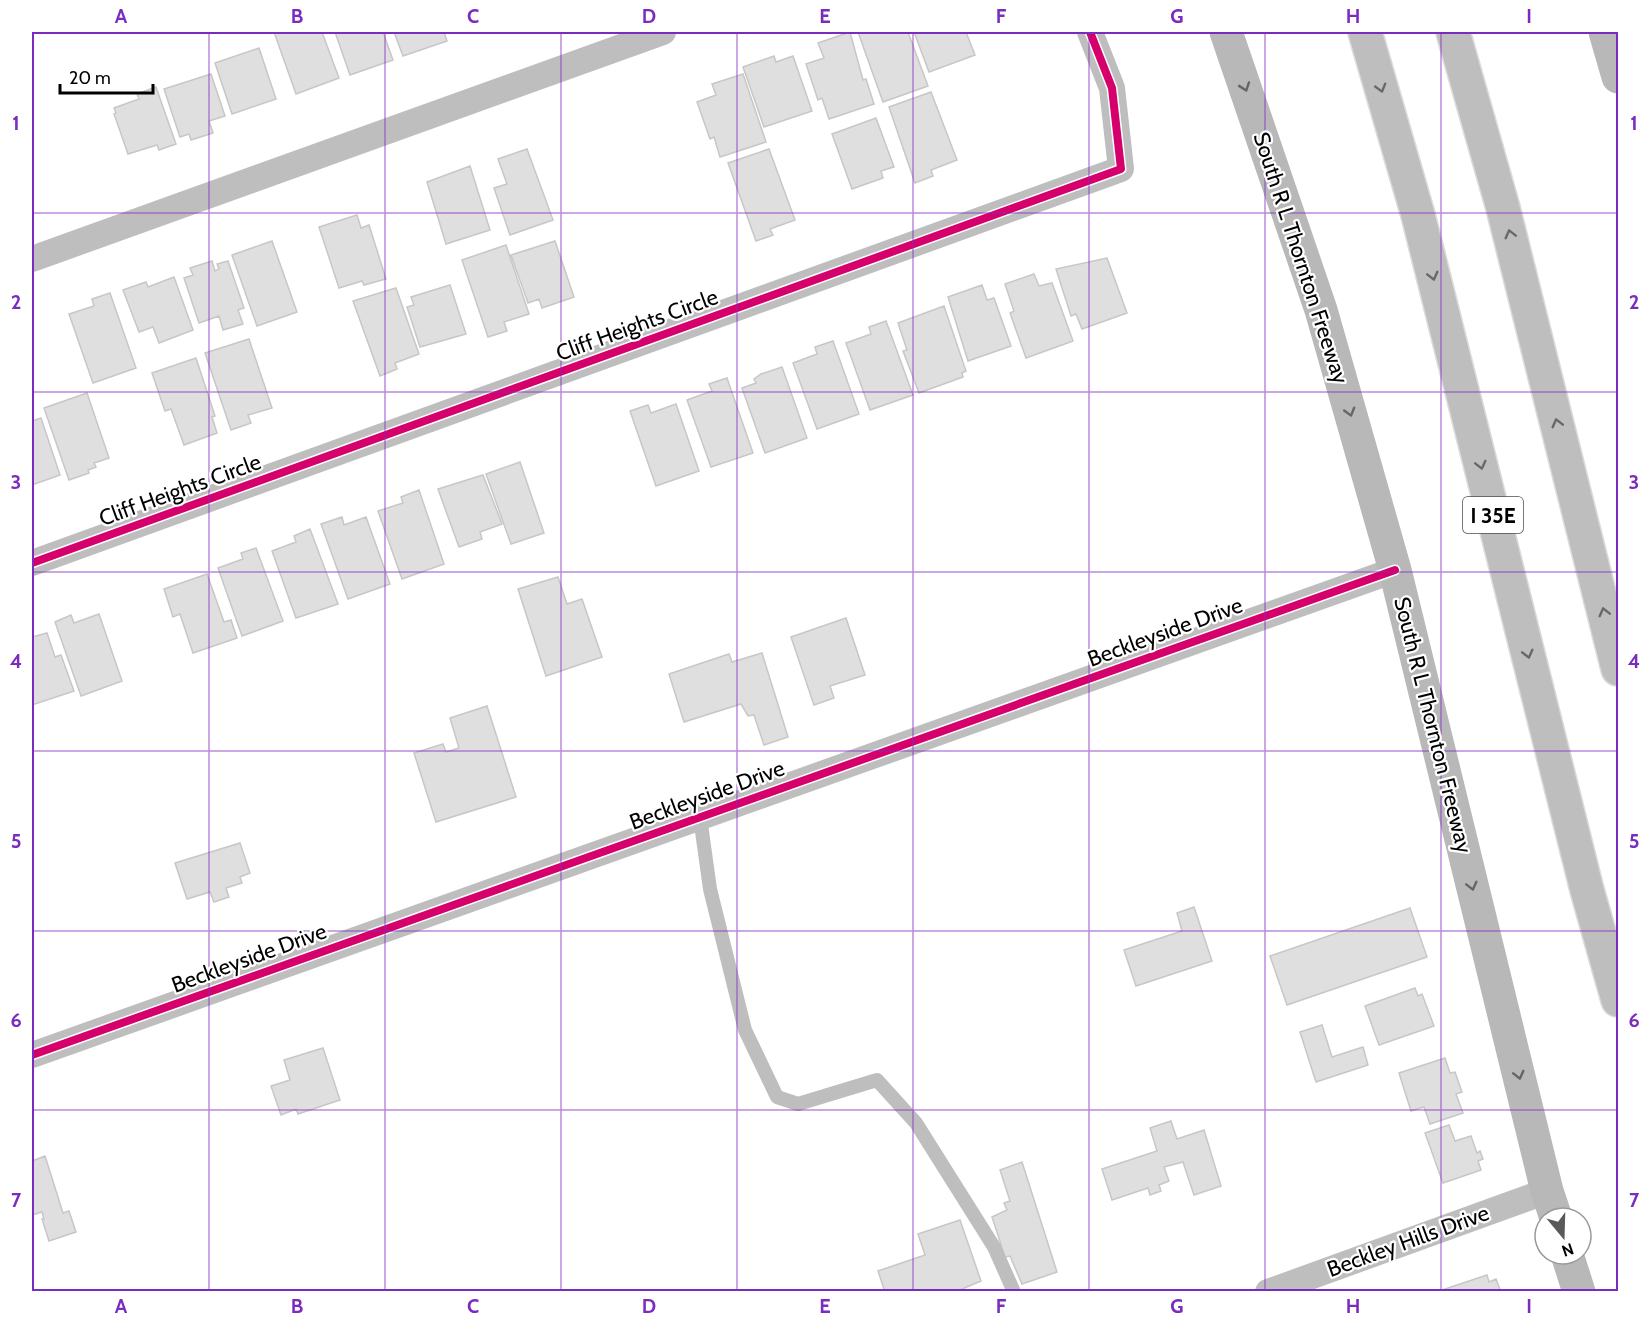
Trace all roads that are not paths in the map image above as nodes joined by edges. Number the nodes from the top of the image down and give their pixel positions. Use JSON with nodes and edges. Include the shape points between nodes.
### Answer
{"nodes":[{"id":1,"x":663,"y":32,"type":"edge"},
{"id":2,"x":1090,"y":32,"type":"edge"},
{"id":3,"x":1227,"y":32,"type":"edge"},
{"id":4,"x":1365,"y":32,"type":"edge"},
{"id":5,"x":1452,"y":32,"type":"edge"},
{"id":6,"x":1605,"y":32,"type":"edge"},
{"id":7,"x":1618,"y":77,"type":"edge"},
{"id":8,"x":32,"y":259,"type":"edge"},
{"id":9,"x":32,"y":563,"type":"edge"},
{"id":10,"x":1395,"y":570,"type":"junction"},
{"id":11,"x":1618,"y":669,"type":"edge"},
{"id":12,"x":700,"y":817,"type":"junction"},
{"id":13,"x":1618,"y":1000,"type":"edge"},
{"id":14,"x":32,"y":1055,"type":"edge"},
{"id":15,"x":1551,"y":1204,"type":"edge"},
{"id":16,"x":1571,"y":1266,"type":"edge"},
{"id":17,"x":1014,"y":1292,"type":"edge"},
{"id":18,"x":1268,"y":1292,"type":"edge"},
{"id":19,"x":1579,"y":1292,"type":"edge"}],
"edges":[{"from":1,"to":8,"type":"street"},
{"from":2,"to":9,"type":"street","name":"Cliff Heights Circle","via":[[1112,88],[1121,169]]},
{"from":3,"to":10,"type":"main road","name":"South R L Thornton Freeway","one_way":true,"via":[[1321,310]]},
{"from":4,"to":13,"type":"highway","number":"I 35E","one_way":true,"via":[[1418,215],[1581,867]]},
{"from":11,"to":5,"type":"highway","one_way":true,"via":[[1503,208]]},
{"from":6,"to":7,"type":"main road"},
{"from":10,"to":12,"type":"street","name":"Beckleyside Drive"},
{"from":10,"to":15,"type":"main road","name":"South R L Thornton Freeway","one_way":true},
{"from":12,"to":14,"type":"street","name":"Beckleyside Drive"},
{"from":12,"to":17,"type":"lane","via":[[710,890],[746,1030],[777,1097],[798,1104],[877,1080],[928,1141],[994,1247]]},
{"from":15,"to":18,"type":"street","name":"Beckley Hills Drive"},
{"from":16,"to":19,"type":"main road"}]}
